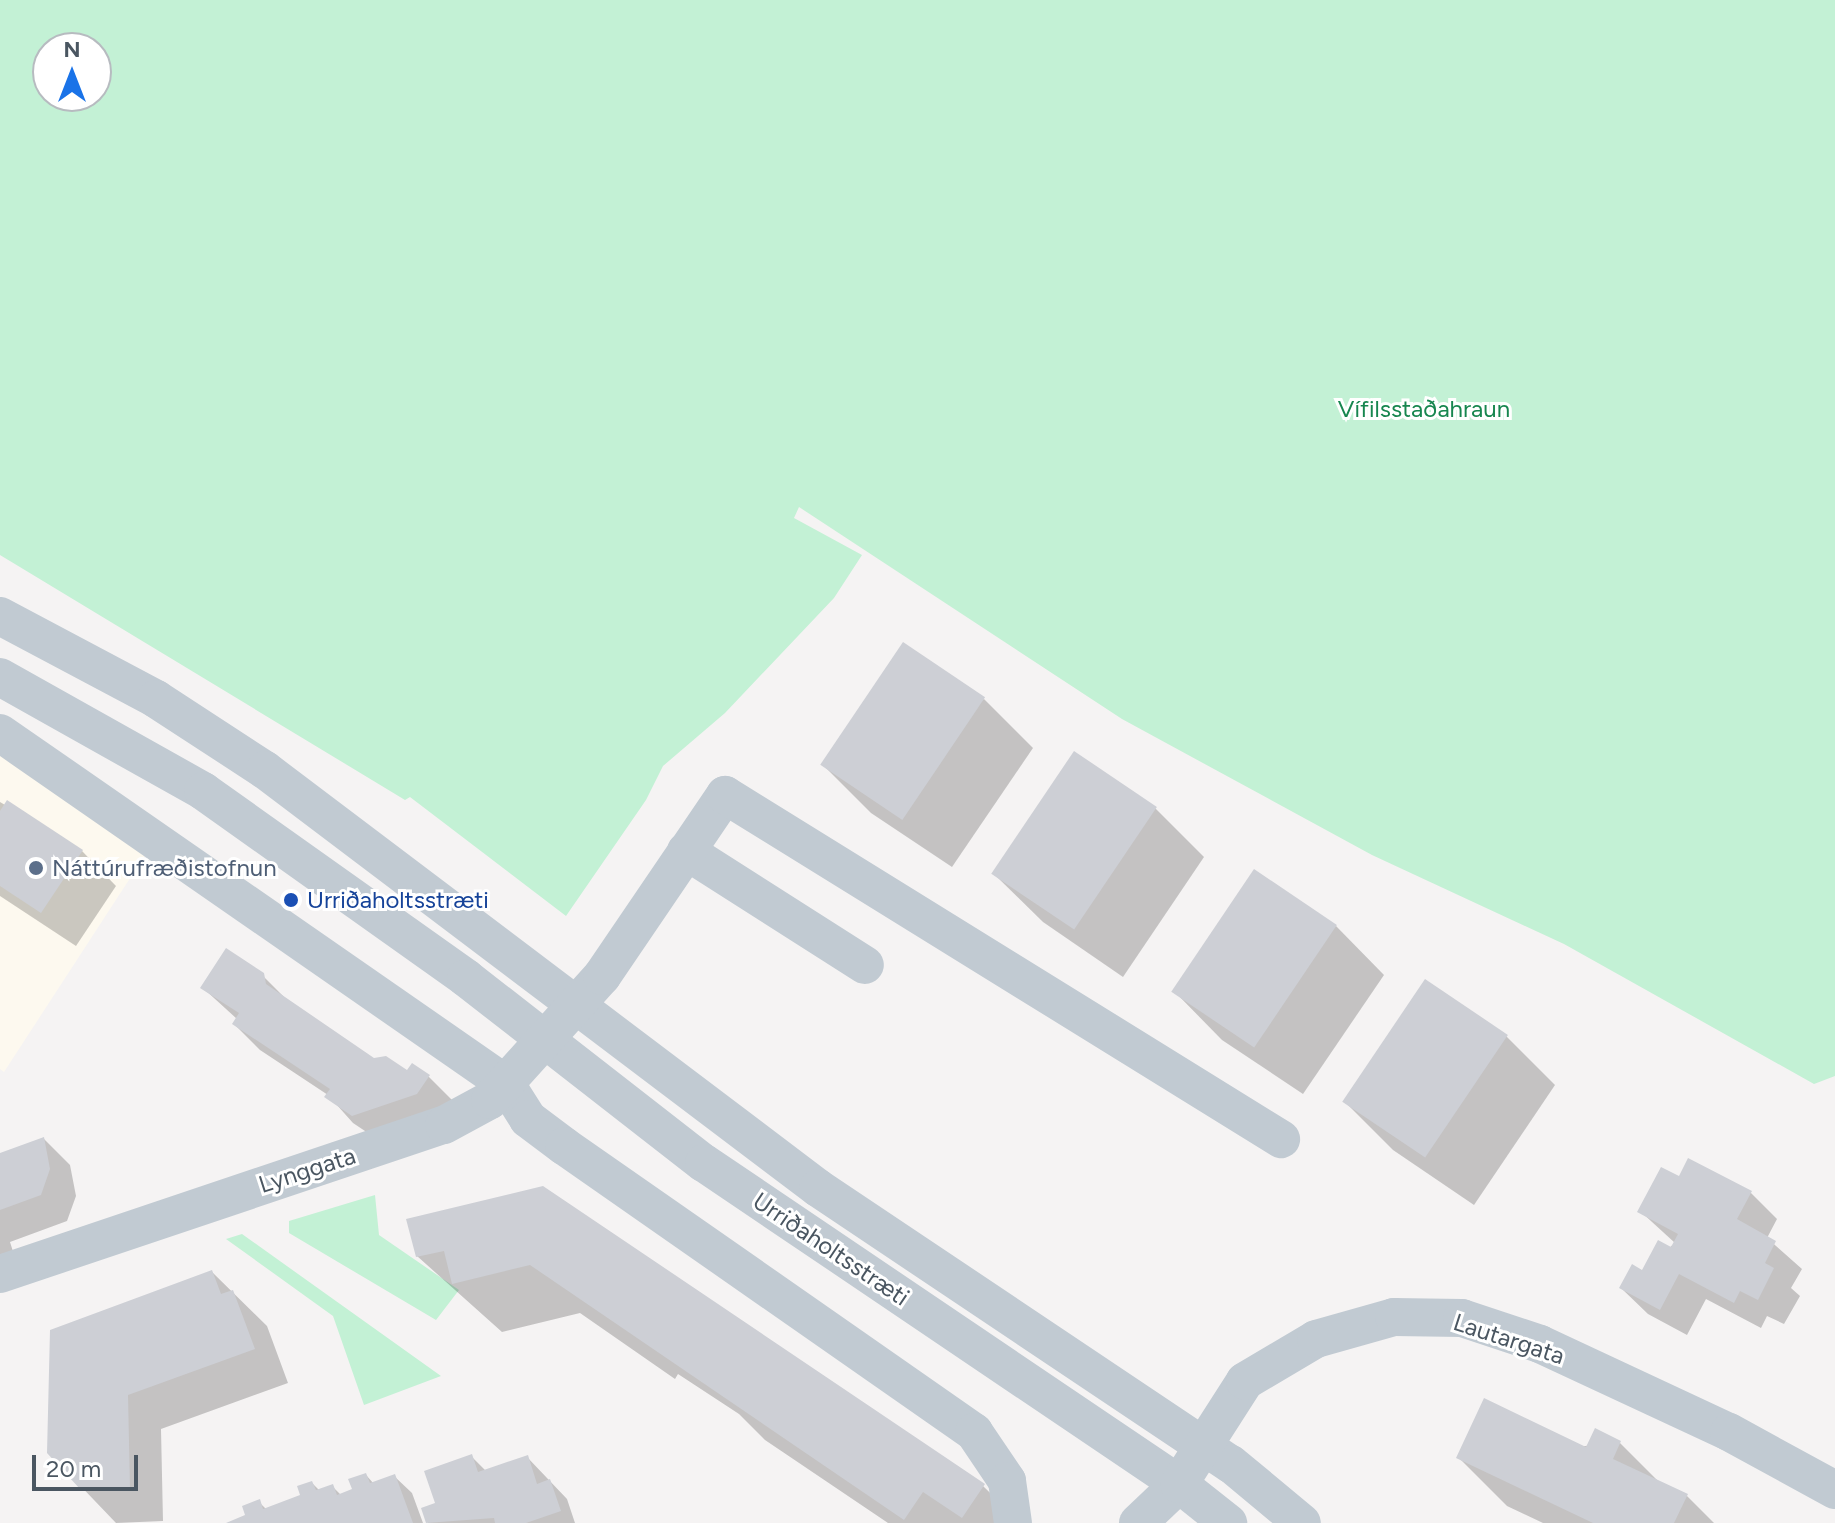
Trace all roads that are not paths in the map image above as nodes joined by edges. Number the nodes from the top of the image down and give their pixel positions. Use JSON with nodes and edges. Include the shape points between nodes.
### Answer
{"nodes":[{"id":1,"x":0,"y":616,"type":"edge"},
{"id":2,"x":0,"y":677,"type":"edge"},
{"id":3,"x":0,"y":733,"type":"edge"},
{"id":4,"x":686,"y":851,"type":"junction"},
{"id":5,"x":865,"y":965,"type":"dead end"},
{"id":6,"x":577,"y":1007,"type":"junction"},
{"id":7,"x":547,"y":1042,"type":"junction"},
{"id":8,"x":506,"y":1084,"type":"junction"},
{"id":9,"x":1281,"y":1139,"type":"dead end"},
{"id":10,"x":0,"y":1274,"type":"edge"},
{"id":11,"x":1201,"y":1445,"type":"junction"},
{"id":12,"x":1179,"y":1484,"type":"junction"},
{"id":13,"x":1835,"y":1490,"type":"edge"},
{"id":14,"x":1013,"y":1523,"type":"edge"},
{"id":15,"x":1138,"y":1523,"type":"edge"},
{"id":16,"x":1228,"y":1523,"type":"edge"},
{"id":17,"x":1302,"y":1523,"type":"edge"}],
"edges":[{"from":1,"to":6,"type":"street","name":"Urriðaholtsstræti","via":[[156,699],[265,770]]},
{"from":2,"to":7,"type":"street","name":"Urriðaholtsstræti","via":[[203,791]]},
{"from":3,"to":8,"type":"street"},
{"from":4,"to":5,"type":"street"},
{"from":4,"to":6,"type":"street"},
{"from":4,"to":9,"type":"street","via":[[725,795]]},
{"from":6,"to":7,"type":"street","name":"Lynggata"},
{"from":6,"to":11,"type":"street","name":"Urriðaholtsstræti","via":[[818,1188]]},
{"from":7,"to":8,"type":"street","name":"Lynggata"},
{"from":7,"to":12,"type":"street","name":"Urriðaholtsstræti","via":[[704,1163]]},
{"from":8,"to":10,"type":"street","name":"Lynggata","via":[[444,1125]]},
{"from":8,"to":14,"type":"street","via":[[528,1119],[564,1146],[974,1432],[1007,1481]]},
{"from":11,"to":12,"type":"street","name":"Lautargata"},
{"from":11,"to":13,"type":"street","name":"Lautargata","via":[[1245,1381],[1316,1339],[1394,1317],[1462,1318],[1540,1344],[1729,1432]]},
{"from":11,"to":17,"type":"street","name":"Urriðaholtsstræti"},
{"from":12,"to":15,"type":"street","name":"Lautargata"},
{"from":12,"to":16,"type":"street","name":"Urriðaholtsstræti"}]}
